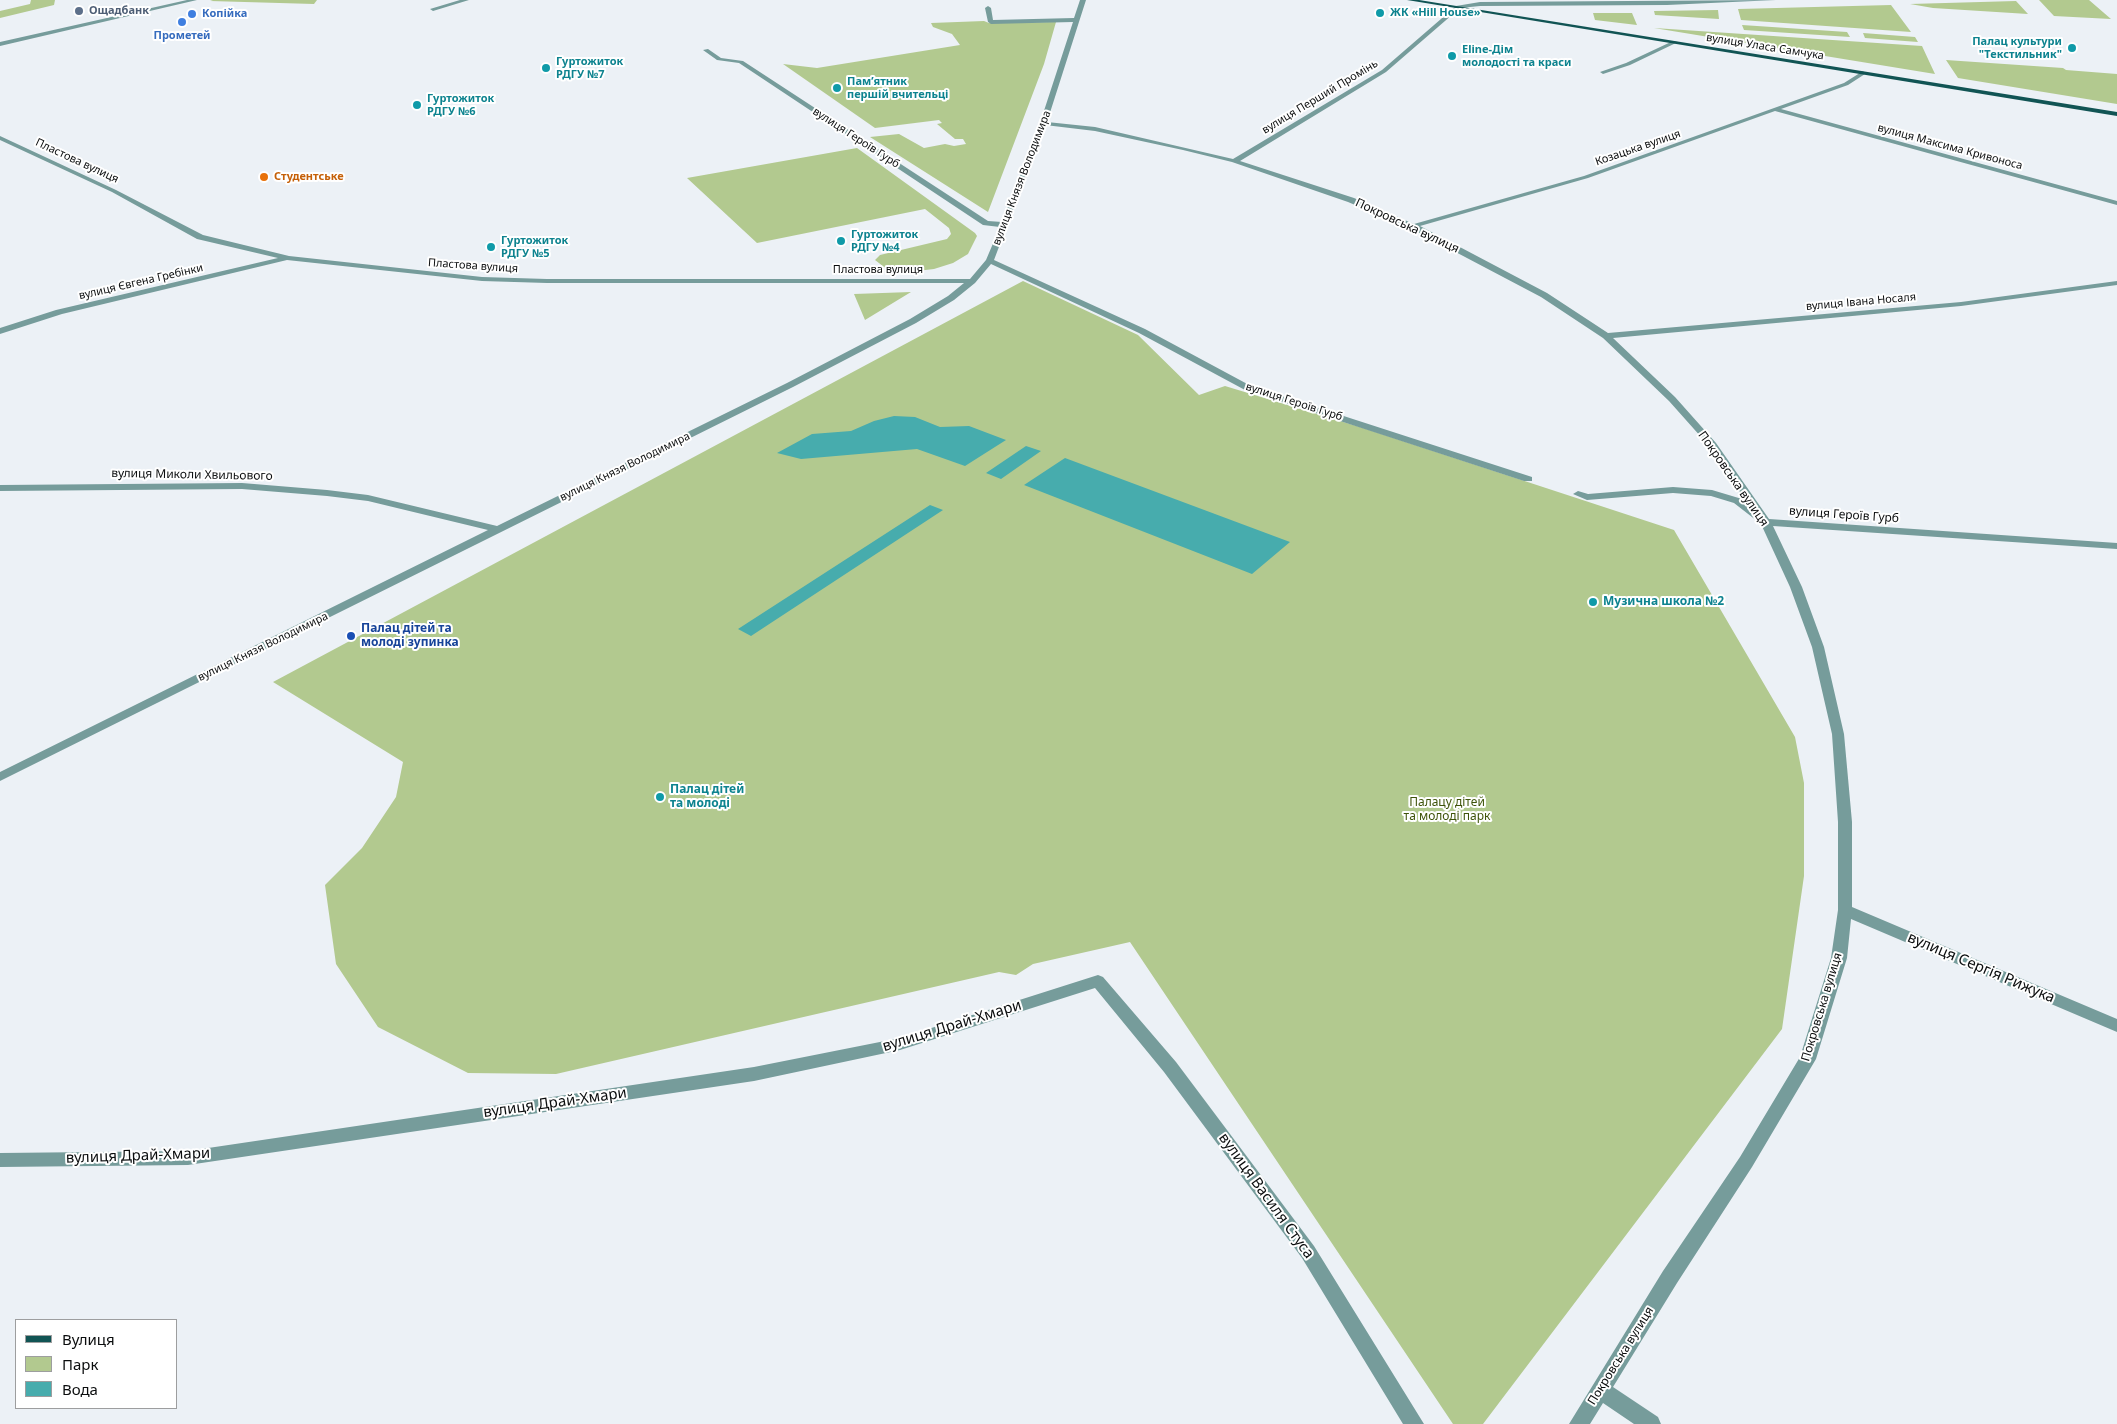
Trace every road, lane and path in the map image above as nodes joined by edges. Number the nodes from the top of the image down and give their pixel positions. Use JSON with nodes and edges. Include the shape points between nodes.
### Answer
{"nodes":[{"id":1,"x":185,"y":0,"type":"edge"},
{"id":2,"x":194,"y":0,"type":"edge"},
{"id":3,"x":466,"y":0,"type":"edge"},
{"id":4,"x":1083,"y":0,"type":"edge"},
{"id":5,"x":1410,"y":0,"type":"edge"},
{"id":6,"x":1659,"y":0,"type":"edge"},
{"id":7,"x":1773,"y":0,"type":"edge"},
{"id":8,"x":179,"y":3,"type":"junction"},
{"id":9,"x":1667,"y":3,"type":"junction"},
{"id":10,"x":1458,"y":7,"type":"junction"},
{"id":11,"x":988,"y":8,"type":"dead end"},
{"id":12,"x":433,"y":9,"type":"dead end"},
{"id":13,"x":1077,"y":20,"type":"junction"},
{"id":14,"x":1675,"y":42,"type":"junction"},
{"id":15,"x":0,"y":44,"type":"edge"},
{"id":16,"x":706,"y":50,"type":"dead end"},
{"id":17,"x":1603,"y":72,"type":"dead end"},
{"id":18,"x":1863,"y":73,"type":"junction"},
{"id":19,"x":1777,"y":110,"type":"junction"},
{"id":20,"x":2117,"y":114,"type":"edge"},
{"id":21,"x":1043,"y":123,"type":"junction"},
{"id":22,"x":0,"y":138,"type":"edge"},
{"id":23,"x":1234,"y":161,"type":"junction"},
{"id":24,"x":2117,"y":204,"type":"edge"},
{"id":25,"x":1006,"y":225,"type":"junction"},
{"id":26,"x":1413,"y":226,"type":"junction"},
{"id":27,"x":289,"y":258,"type":"junction"},
{"id":28,"x":990,"y":261,"type":"junction"},
{"id":29,"x":972,"y":281,"type":"junction"},
{"id":30,"x":2117,"y":283,"type":"edge"},
{"id":31,"x":0,"y":332,"type":"edge"},
{"id":32,"x":1606,"y":336,"type":"junction"},
{"id":33,"x":1528,"y":479,"type":"dead end"},
{"id":34,"x":0,"y":488,"type":"edge"},
{"id":35,"x":1578,"y":494,"type":"dead end"},
{"id":36,"x":1766,"y":522,"type":"junction"},
{"id":37,"x":500,"y":530,"type":"junction"},
{"id":38,"x":2117,"y":546,"type":"edge"},
{"id":39,"x":0,"y":777,"type":"edge"},
{"id":40,"x":1845,"y":910,"type":"junction"},
{"id":41,"x":1098,"y":981,"type":"joint"},
{"id":42,"x":2117,"y":1026,"type":"edge"},
{"id":43,"x":0,"y":1160,"type":"edge"},
{"id":44,"x":1601,"y":1390,"type":"junction"},
{"id":45,"x":1414,"y":1424,"type":"edge"},
{"id":46,"x":1579,"y":1424,"type":"edge"},
{"id":47,"x":1651,"y":1424,"type":"edge"}],
"edges":[{"from":1,"to":8,"type":"street"},
{"from":2,"to":8,"type":"street"},
{"from":3,"to":12,"type":"street"},
{"from":4,"to":13,"type":"street","name":"вулиця Князя Володимира"},
{"from":5,"to":10,"type":"main road","name":"вулиця Уласа Самчука"},
{"from":6,"to":9,"type":"street"},
{"from":7,"to":9,"type":"street"},
{"from":8,"to":15,"type":"street"},
{"from":9,"to":10,"type":"street","via":[[1480,4]]},
{"from":10,"to":14,"type":"main road","name":"вулиця Уласа Самчука"},
{"from":10,"to":23,"type":"street","name":"вулиця Перший Промінь","via":[[1384,71]]},
{"from":11,"to":13,"type":"street","via":[[991,22]]},
{"from":13,"to":21,"type":"street","name":"вулиця Князя Володимира"},
{"from":14,"to":17,"type":"street"},
{"from":14,"to":18,"type":"main road","name":"вулиця Уласа Самчука"},
{"from":16,"to":25,"type":"street","name":"вулиця Героїв Гурб","via":[[719,59],[741,62],[986,223]]},
{"from":18,"to":19,"type":"street","name":"Козацька вулиця","via":[[1846,84]]},
{"from":18,"to":20,"type":"main road","name":"вулиця Уласа Самчука"},
{"from":19,"to":24,"type":"street","name":"вулиця Максима Кривоноса"},
{"from":19,"to":26,"type":"street","name":"Козацька вулиця","via":[[1586,177]]},
{"from":21,"to":23,"type":"street","name":"Покровська вулиця","via":[[1095,129]]},
{"from":21,"to":25,"type":"street","name":"вулиця Князя Володимира"},
{"from":22,"to":27,"type":"street","name":"Пластова вулиця","via":[[114,191],[200,237]]},
{"from":23,"to":26,"type":"street","name":"Покровська вулиця","via":[[1351,200]]},
{"from":25,"to":28,"type":"street","name":"вулиця Князя Володимира"},
{"from":26,"to":32,"type":"street","name":"Покровська вулиця","via":[[1544,295]]},
{"from":27,"to":29,"type":"street","name":"Пластова вулиця","via":[[377,269],[547,281]]},
{"from":27,"to":31,"type":"street","name":"вулиця Євгена Гребінки","via":[[59,312]]},
{"from":28,"to":29,"type":"street","name":"вулиця Князя Володимира"},
{"from":28,"to":33,"type":"street","name":"вулиця Героїв Гурб","via":[[1142,330],[1248,388]]},
{"from":29,"to":37,"type":"street","name":"вулиця Князя Володимира","via":[[914,321]]},
{"from":30,"to":32,"type":"street","name":"вулиця Івана Носаля","via":[[1961,304]]},
{"from":32,"to":36,"type":"street","name":"Покровська вулиця","via":[[1672,399],[1713,445]]},
{"from":34,"to":37,"type":"street","name":"вулиця Миколи Хвильового","via":[[242,486],[327,493],[368,498]]},
{"from":35,"to":36,"type":"street","via":[[1587,497],[1673,490],[1712,493],[1738,501]]},
{"from":36,"to":38,"type":"street","name":"вулиця Героїв Гурб"},
{"from":36,"to":40,"type":"street","name":"Покровська вулиця","via":[[1796,587],[1818,647],[1838,734],[1845,822]]},
{"from":37,"to":39,"type":"street","name":"вулиця Князя Володимира"},
{"from":40,"to":42,"type":"street","name":"вулиця Сергія Рижука"},
{"from":40,"to":44,"type":"street","name":"Покровська вулиця","via":[[1839,958],[1808,1059]]},
{"from":41,"to":43,"type":"street","name":"вулиця Драй-Хмари","via":[[900,1044],[754,1074],[188,1158]]},
{"from":41,"to":45,"type":"street","name":"вулиця Василя Стуса","via":[[1170,1068],[1308,1252]]},
{"from":44,"to":46,"type":"street","name":"Покровська вулиця"},
{"from":44,"to":47,"type":"street"}]}
